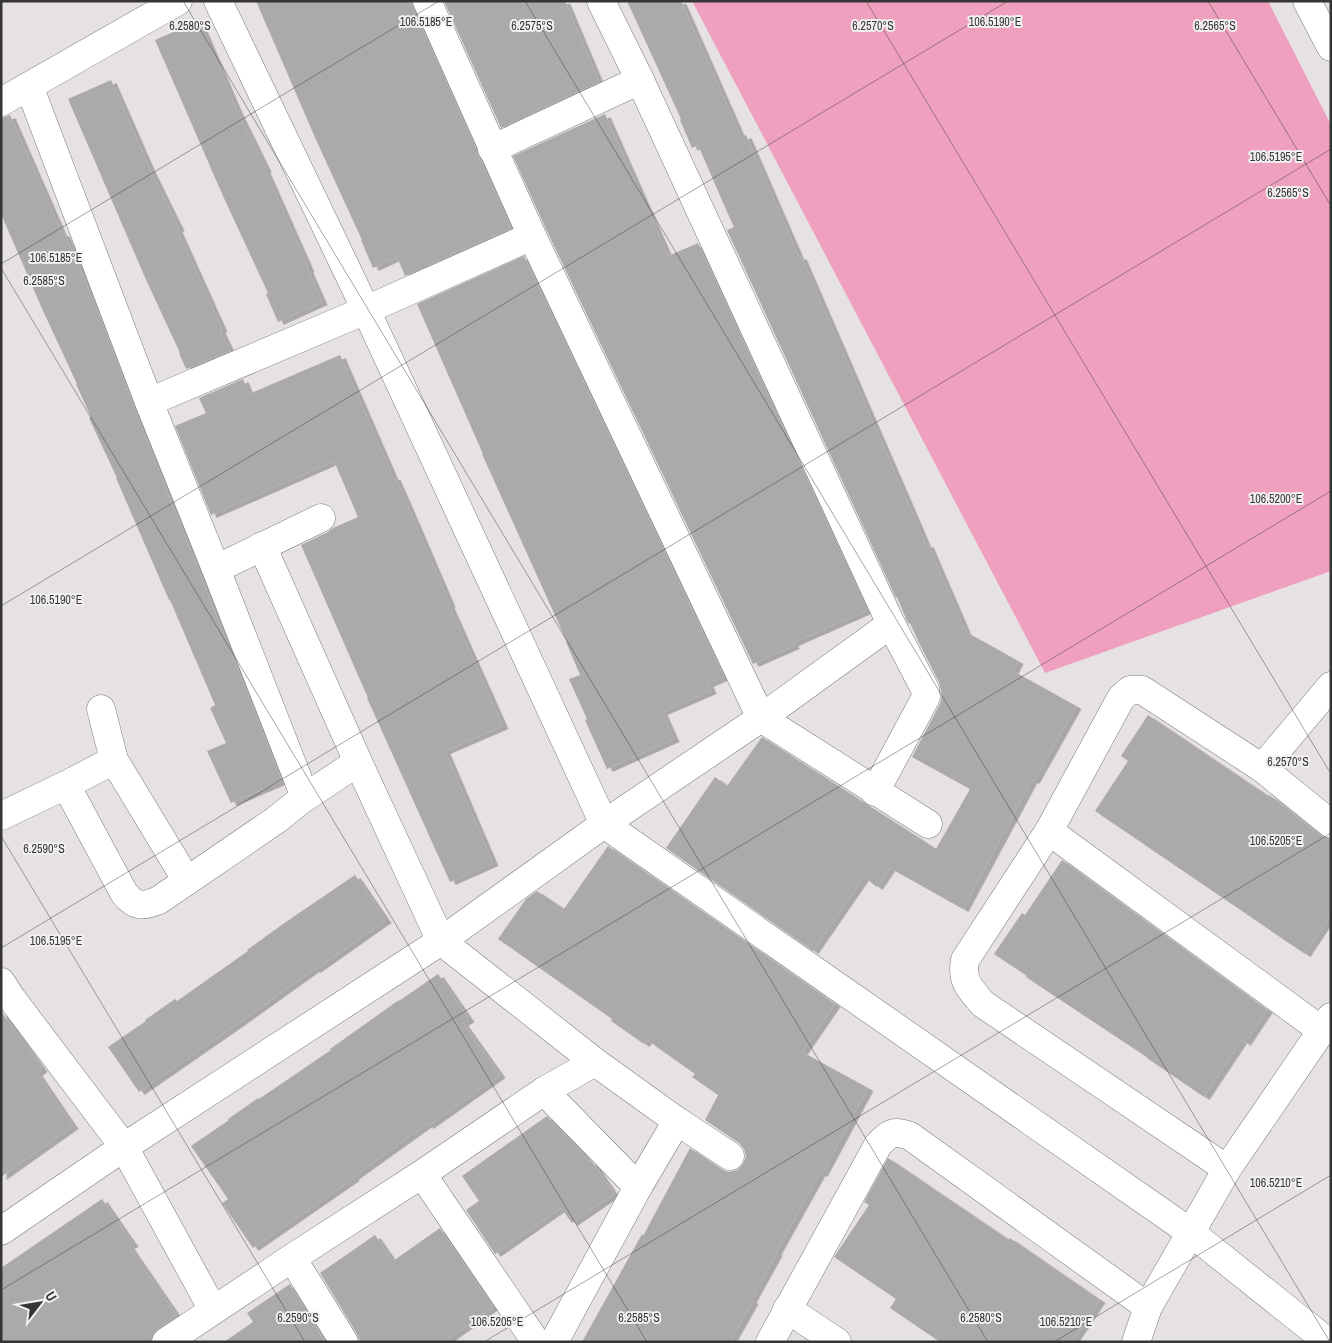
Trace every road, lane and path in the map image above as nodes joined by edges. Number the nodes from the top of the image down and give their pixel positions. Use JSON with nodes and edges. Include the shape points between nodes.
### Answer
{"nodes":[{"id":1,"x":178,"y":1,"type":"edge"},
{"id":2,"x":218,"y":1,"type":"edge"},
{"id":3,"x":427,"y":1,"type":"edge"},
{"id":4,"x":601,"y":1,"type":"edge"},
{"id":5,"x":1307,"y":1,"type":"edge"},
{"id":6,"x":1331,"y":47,"type":"edge"},
{"id":7,"x":640,"y":80,"type":"junction"},
{"id":8,"x":29,"y":86,"type":"junction"},
{"id":9,"x":1,"y":102,"type":"edge"},
{"id":10,"x":492,"y":149,"type":"junction"},
{"id":11,"x":532,"y":236,"type":"junction"},
{"id":12,"x":366,"y":310,"type":"junction"},
{"id":13,"x":149,"y":402,"type":"junction"},
{"id":14,"x":321,"y":518,"type":"dead end"},
{"id":15,"x":262,"y":546,"type":"junction"},
{"id":16,"x":216,"y":568,"type":"junction"},
{"id":17,"x":891,"y":624,"type":"junction"},
{"id":18,"x":1331,"y":686,"type":"edge"},
{"id":19,"x":101,"y":709,"type":"dead end"},
{"id":20,"x":762,"y":718,"type":"junction"},
{"id":21,"x":114,"y":760,"type":"junction"},
{"id":22,"x":358,"y":762,"type":"junction"},
{"id":23,"x":1262,"y":768,"type":"junction"},
{"id":24,"x":66,"y":785,"type":"junction"},
{"id":25,"x":875,"y":792,"type":"junction"},
{"id":26,"x":305,"y":798,"type":"junction"},
{"id":27,"x":1,"y":816,"type":"edge"},
{"id":28,"x":604,"y":824,"type":"junction"},
{"id":29,"x":928,"y":824,"type":"dead end"},
{"id":30,"x":1331,"y":824,"type":"edge"},
{"id":31,"x":1049,"y":831,"type":"junction"},
{"id":32,"x":187,"y":881,"type":"junction"},
{"id":33,"x":441,"y":941,"type":"junction"},
{"id":34,"x":5,"y":996,"type":"edge"},
{"id":35,"x":1326,"y":1023,"type":"edge"},
{"id":36,"x":595,"y":1062,"type":"junction"},
{"id":37,"x":544,"y":1091,"type":"junction"},
{"id":38,"x":677,"y":1121,"type":"junction"},
{"id":39,"x":124,"y":1147,"type":"junction"},
{"id":40,"x":730,"y":1156,"type":"dead end"},
{"id":41,"x":1227,"y":1169,"type":"junction"},
{"id":42,"x":422,"y":1174,"type":"junction"},
{"id":43,"x":638,"y":1186,"type":"junction"},
{"id":44,"x":1,"y":1231,"type":"edge"},
{"id":45,"x":1190,"y":1232,"type":"junction"},
{"id":46,"x":292,"y":1258,"type":"junction"},
{"id":47,"x":1148,"y":1307,"type":"junction"},
{"id":48,"x":788,"y":1309,"type":"junction"},
{"id":49,"x":213,"y":1310,"type":"junction"},
{"id":50,"x":166,"y":1342,"type":"edge"},
{"id":51,"x":344,"y":1342,"type":"edge"},
{"id":52,"x":536,"y":1342,"type":"edge"},
{"id":53,"x":554,"y":1342,"type":"edge"},
{"id":54,"x":770,"y":1342,"type":"edge"},
{"id":55,"x":837,"y":1342,"type":"edge"},
{"id":56,"x":1136,"y":1342,"type":"edge"},
{"id":57,"x":1328,"y":1342,"type":"edge"}],
"edges":[{"from":1,"to":8,"type":"street"},
{"from":2,"to":12,"type":"street"},
{"from":3,"to":10,"type":"street"},
{"from":4,"to":7,"type":"street"},
{"from":5,"to":6,"type":"street"},
{"from":7,"to":10,"type":"street"},
{"from":7,"to":17,"type":"street"},
{"from":8,"to":9,"type":"street"},
{"from":8,"to":13,"type":"street"},
{"from":10,"to":11,"type":"street"},
{"from":11,"to":12,"type":"street"},
{"from":11,"to":20,"type":"street"},
{"from":12,"to":13,"type":"street"},
{"from":12,"to":28,"type":"street"},
{"from":13,"to":16,"type":"street"},
{"from":14,"to":15,"type":"street"},
{"from":15,"to":16,"type":"street"},
{"from":15,"to":22,"type":"street"},
{"from":16,"to":26,"type":"street"},
{"from":17,"to":20,"type":"street"},
{"from":17,"to":25,"type":"street","via":[[925,689],[926,697]]},
{"from":18,"to":23,"type":"street"},
{"from":19,"to":21,"type":"street"},
{"from":20,"to":25,"type":"street"},
{"from":20,"to":28,"type":"street"},
{"from":21,"to":24,"type":"street"},
{"from":21,"to":32,"type":"street"},
{"from":22,"to":26,"type":"street"},
{"from":22,"to":33,"type":"street"},
{"from":23,"to":30,"type":"street"},
{"from":23,"to":31,"type":"street","via":[[1142,690],[1130,690],[1121,698]]},
{"from":24,"to":27,"type":"street"},
{"from":24,"to":32,"type":"street","via":[[130,901],[152,903]]},
{"from":25,"to":29,"type":"street"},
{"from":26,"to":32,"type":"street"},
{"from":28,"to":33,"type":"street"},
{"from":28,"to":45,"type":"street"},
{"from":31,"to":35,"type":"street"},
{"from":31,"to":41,"type":"street","via":[[965,960],[965,982],[983,1004]]},
{"from":33,"to":36,"type":"street"},
{"from":33,"to":39,"type":"street"},
{"from":34,"to":39,"type":"street"},
{"from":35,"to":41,"type":"street"},
{"from":36,"to":37,"type":"street"},
{"from":36,"to":38,"type":"street"},
{"from":37,"to":42,"type":"street"},
{"from":37,"to":43,"type":"street"},
{"from":38,"to":40,"type":"street"},
{"from":38,"to":43,"type":"street"},
{"from":39,"to":44,"type":"street"},
{"from":39,"to":49,"type":"street"},
{"from":41,"to":45,"type":"street"},
{"from":42,"to":46,"type":"street"},
{"from":42,"to":52,"type":"street"},
{"from":43,"to":53,"type":"street"},
{"from":45,"to":47,"type":"street"},
{"from":45,"to":57,"type":"street"},
{"from":46,"to":49,"type":"street"},
{"from":46,"to":51,"type":"street"},
{"from":47,"to":48,"type":"street","via":[[901,1132],[892,1133],[878,1145]]},
{"from":47,"to":56,"type":"street"},
{"from":48,"to":54,"type":"street"},
{"from":48,"to":55,"type":"street"},
{"from":49,"to":50,"type":"street"}]}
